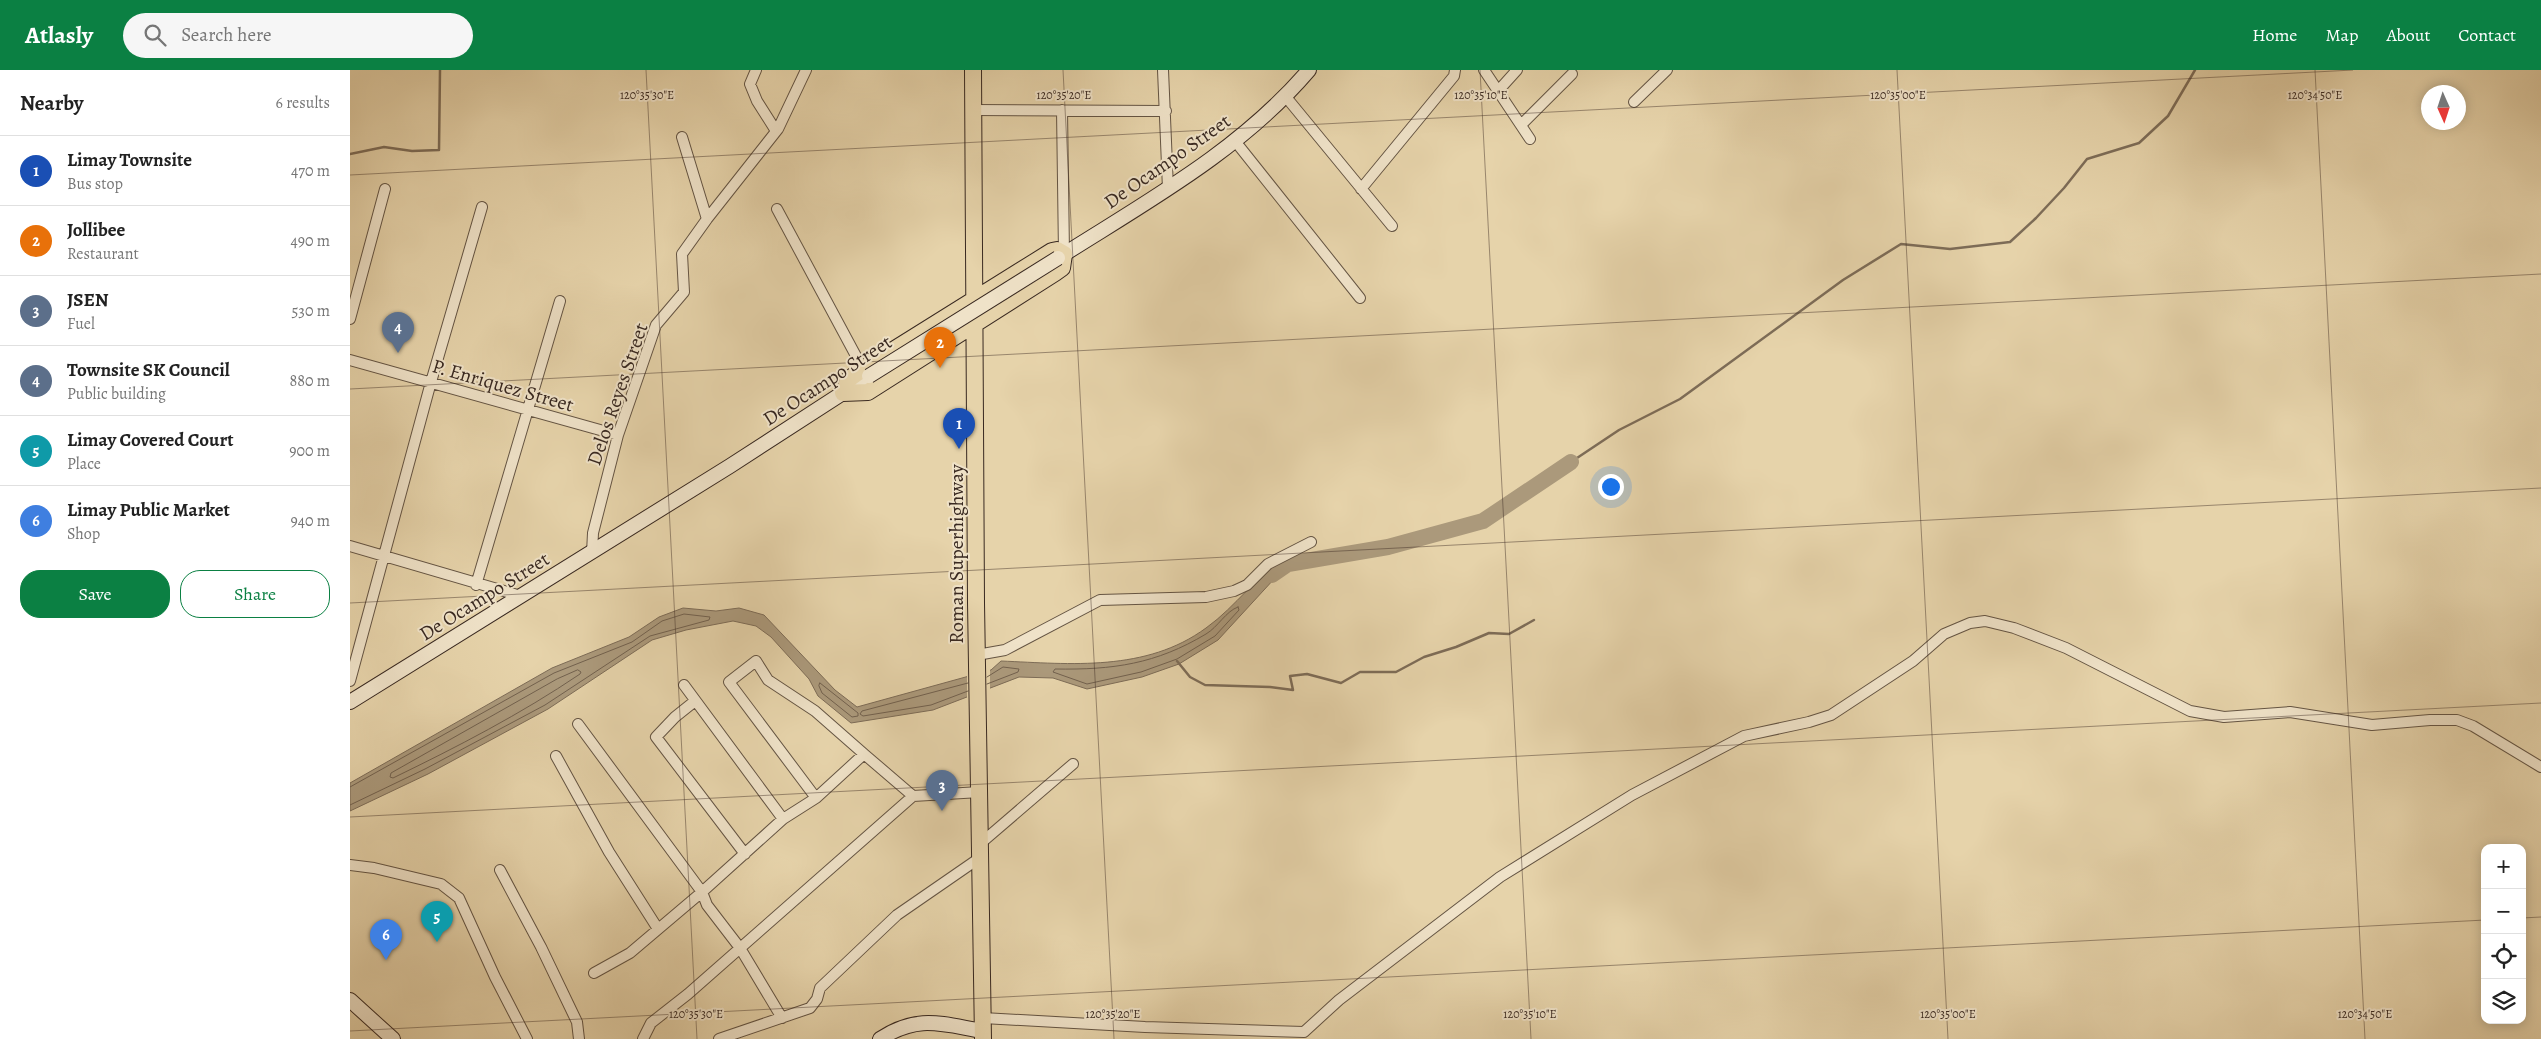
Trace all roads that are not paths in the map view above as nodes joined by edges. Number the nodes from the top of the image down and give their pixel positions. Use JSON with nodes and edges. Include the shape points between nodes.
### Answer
{"nodes":[{"id":1,"x":756,"y":70,"type":"edge"},
{"id":2,"x":806,"y":70,"type":"edge"},
{"id":3,"x":973,"y":70,"type":"edge"},
{"id":4,"x":1163,"y":70,"type":"edge"},
{"id":5,"x":1309,"y":70,"type":"edge"},
{"id":6,"x":1455,"y":70,"type":"edge"},
{"id":7,"x":1484,"y":70,"type":"edge"},
{"id":8,"x":1517,"y":70,"type":"edge"},
{"id":9,"x":1667,"y":70,"type":"edge"},
{"id":10,"x":1573,"y":75,"type":"edge"},
{"id":11,"x":1498,"y":91,"type":"junction"},
{"id":12,"x":1286,"y":97,"type":"junction"},
{"id":13,"x":1634,"y":102,"type":"dead end"},
{"id":14,"x":973,"y":110,"type":"junction"},
{"id":15,"x":1062,"y":110,"type":"junction"},
{"id":16,"x":1166,"y":111,"type":"junction"},
{"id":17,"x":1520,"y":126,"type":"junction"},
{"id":18,"x":776,"y":131,"type":"junction"},
{"id":19,"x":682,"y":137,"type":"dead end"},
{"id":20,"x":1530,"y":140,"type":"dead end"},
{"id":21,"x":1235,"y":141,"type":"junction"},
{"id":22,"x":385,"y":189,"type":"dead end"},
{"id":23,"x":1168,"y":189,"type":"junction"},
{"id":24,"x":1361,"y":189,"type":"junction"},
{"id":25,"x":482,"y":207,"type":"dead end"},
{"id":26,"x":777,"y":209,"type":"dead end"},
{"id":27,"x":707,"y":219,"type":"junction"},
{"id":28,"x":1392,"y":226,"type":"dead end"},
{"id":29,"x":1061,"y":256,"type":"junction"},
{"id":30,"x":975,"y":297,"type":"junction"},
{"id":31,"x":1360,"y":298,"type":"dead end"},
{"id":32,"x":560,"y":301,"type":"dead end"},
{"id":33,"x":350,"y":319,"type":"edge"},
{"id":34,"x":976,"y":323,"type":"junction"},
{"id":35,"x":350,"y":360,"type":"edge"},
{"id":36,"x":866,"y":372,"type":"junction"},
{"id":37,"x":431,"y":382,"type":"junction"},
{"id":38,"x":843,"y":393,"type":"junction"},
{"id":39,"x":529,"y":410,"type":"junction"},
{"id":40,"x":618,"y":435,"type":"junction"},
{"id":41,"x":1311,"y":542,"type":"dead end"},
{"id":42,"x":350,"y":546,"type":"edge"},
{"id":43,"x":592,"y":553,"type":"junction"},
{"id":44,"x":384,"y":557,"type":"junction"},
{"id":45,"x":476,"y":585,"type":"junction"},
{"id":46,"x":521,"y":596,"type":"junction"},
{"id":47,"x":978,"y":662,"type":"junction"},
{"id":48,"x":350,"y":681,"type":"edge"},
{"id":49,"x":684,"y":685,"type":"dead end"},
{"id":50,"x":695,"y":701,"type":"junction"},
{"id":51,"x":350,"y":702,"type":"edge"},
{"id":52,"x":578,"y":724,"type":"dead end"},
{"id":53,"x":864,"y":754,"type":"junction"},
{"id":54,"x":556,"y":756,"type":"dead end"},
{"id":55,"x":1073,"y":764,"type":"dead end"},
{"id":56,"x":2541,"y":766,"type":"edge"},
{"id":57,"x":980,"y":792,"type":"junction"},
{"id":58,"x":913,"y":796,"type":"junction"},
{"id":59,"x":816,"y":798,"type":"junction"},
{"id":60,"x":783,"y":819,"type":"junction"},
{"id":61,"x":981,"y":850,"type":"junction"},
{"id":62,"x":744,"y":854,"type":"junction"},
{"id":63,"x":350,"y":865,"type":"edge"},
{"id":64,"x":500,"y":870,"type":"dead end"},
{"id":65,"x":702,"y":892,"type":"junction"},
{"id":66,"x":658,"y":929,"type":"junction"},
{"id":67,"x":740,"y":948,"type":"junction"},
{"id":68,"x":594,"y":973,"type":"dead end"},
{"id":69,"x":350,"y":1000,"type":"edge"},
{"id":70,"x":782,"y":1018,"type":"junction"},
{"id":71,"x":983,"y":1029,"type":"edge"},
{"id":72,"x":393,"y":1039,"type":"edge"},
{"id":73,"x":528,"y":1039,"type":"edge"},
{"id":74,"x":579,"y":1039,"type":"edge"},
{"id":75,"x":643,"y":1039,"type":"edge"},
{"id":76,"x":719,"y":1039,"type":"edge"},
{"id":77,"x":880,"y":1039,"type":"edge"}],
"edges":[{"from":1,"to":18,"type":"street","via":[[750,84],[756,101]]},
{"from":2,"to":18,"type":"street"},
{"from":3,"to":14,"type":"main road","name":"Roman Superhighway"},
{"from":4,"to":16,"type":"street"},
{"from":5,"to":12,"type":"street","name":"De Ocampo Street"},
{"from":6,"to":24,"type":"street","via":[[1454,76]]},
{"from":7,"to":11,"type":"street"},
{"from":8,"to":11,"type":"street"},
{"from":9,"to":13,"type":"street"},
{"from":10,"to":17,"type":"street"},
{"from":11,"to":17,"type":"street"},
{"from":12,"to":21,"type":"street","name":"De Ocampo Street"},
{"from":12,"to":24,"type":"street"},
{"from":14,"to":15,"type":"street"},
{"from":14,"to":30,"type":"main road","name":"Roman Superhighway"},
{"from":15,"to":16,"type":"street"},
{"from":15,"to":29,"type":"street"},
{"from":16,"to":23,"type":"street"},
{"from":17,"to":20,"type":"street"},
{"from":18,"to":27,"type":"street"},
{"from":19,"to":27,"type":"street"},
{"from":21,"to":23,"type":"street","name":"De Ocampo Street"},
{"from":21,"to":31,"type":"street"},
{"from":22,"to":33,"type":"street"},
{"from":23,"to":29,"type":"street","name":"De Ocampo Street"},
{"from":24,"to":28,"type":"street"},
{"from":25,"to":37,"type":"street"},
{"from":26,"to":36,"type":"street"},
{"from":27,"to":40,"type":"street","name":"Delos Reyes Street","via":[[682,254],[684,292],[656,325]]},
{"from":29,"to":30,"type":"main road","via":[[1057,250],[1052,251]]},
{"from":29,"to":34,"type":"main road","via":[[1060,270]]},
{"from":29,"to":36,"type":"street","name":"De Ocampo Street","bridge":true},
{"from":30,"to":34,"type":"main road","name":"Roman Superhighway"},
{"from":30,"to":36,"type":"main road"},
{"from":32,"to":39,"type":"street"},
{"from":34,"to":38,"type":"main road","via":[[868,392]]},
{"from":34,"to":47,"type":"main road","name":"Roman Superhighway"},
{"from":35,"to":37,"type":"street","name":"P. Enriquez Street"},
{"from":36,"to":38,"type":"main road","via":[[849,379]]},
{"from":37,"to":39,"type":"street","name":"P. Enriquez Street"},
{"from":37,"to":44,"type":"street"},
{"from":38,"to":43,"type":"street","name":"De Ocampo Street"},
{"from":39,"to":40,"type":"street","name":"P. Enriquez Street"},
{"from":39,"to":45,"type":"street"},
{"from":40,"to":43,"type":"street","name":"Delos Reyes Street","via":[[592,533]]},
{"from":41,"to":47,"type":"street","via":[[1268,564],[1247,584],[1234,591],[1206,597],[1100,600]]},
{"from":42,"to":44,"type":"street"},
{"from":43,"to":46,"type":"street","name":"De Ocampo Street"},
{"from":44,"to":45,"type":"street"},
{"from":44,"to":48,"type":"street"},
{"from":45,"to":46,"type":"street"},
{"from":46,"to":51,"type":"street","name":"De Ocampo Street"},
{"from":47,"to":57,"type":"main road","name":"Roman Superhighway"},
{"from":49,"to":50,"type":"street"},
{"from":50,"to":60,"type":"street"},
{"from":50,"to":62,"type":"street","via":[[656,737]]},
{"from":52,"to":65,"type":"street"},
{"from":53,"to":58,"type":"street"},
{"from":53,"to":59,"type":"street"},
{"from":53,"to":59,"type":"street","via":[[815,711],[768,680],[756,661],[729,682]]},
{"from":54,"to":66,"type":"street","via":[[609,852]]},
{"from":55,"to":61,"type":"street"},
{"from":56,"to":71,"type":"street","via":[[2457,720],[2372,725],[2290,712],[2224,717],[2190,711],[2066,648],[2014,628],[1985,621],[1970,623],[1944,634],[1913,661],[1832,715],[1744,736],[1624,800],[1500,877],[1339,1000],[1304,1032],[1145,1027]]},
{"from":57,"to":58,"type":"street"},
{"from":57,"to":61,"type":"main road","name":"Roman Superhighway"},
{"from":58,"to":67,"type":"street"},
{"from":59,"to":60,"type":"street"},
{"from":60,"to":62,"type":"street"},
{"from":61,"to":70,"type":"street","via":[[896,915],[820,988],[810,1008]]},
{"from":61,"to":71,"type":"main road","name":"Roman Superhighway"},
{"from":62,"to":65,"type":"street"},
{"from":63,"to":73,"type":"street","via":[[441,884],[459,898]]},
{"from":64,"to":74,"type":"street","via":[[577,1022]]},
{"from":65,"to":66,"type":"street"},
{"from":65,"to":67,"type":"street","via":[[707,905]]},
{"from":66,"to":68,"type":"street","via":[[630,953]]},
{"from":67,"to":70,"type":"street"},
{"from":67,"to":75,"type":"street","via":[[651,1023]]},
{"from":69,"to":72,"type":"street"},
{"from":70,"to":76,"type":"street"},
{"from":71,"to":77,"type":"street","via":[[915,1022]]}]}
